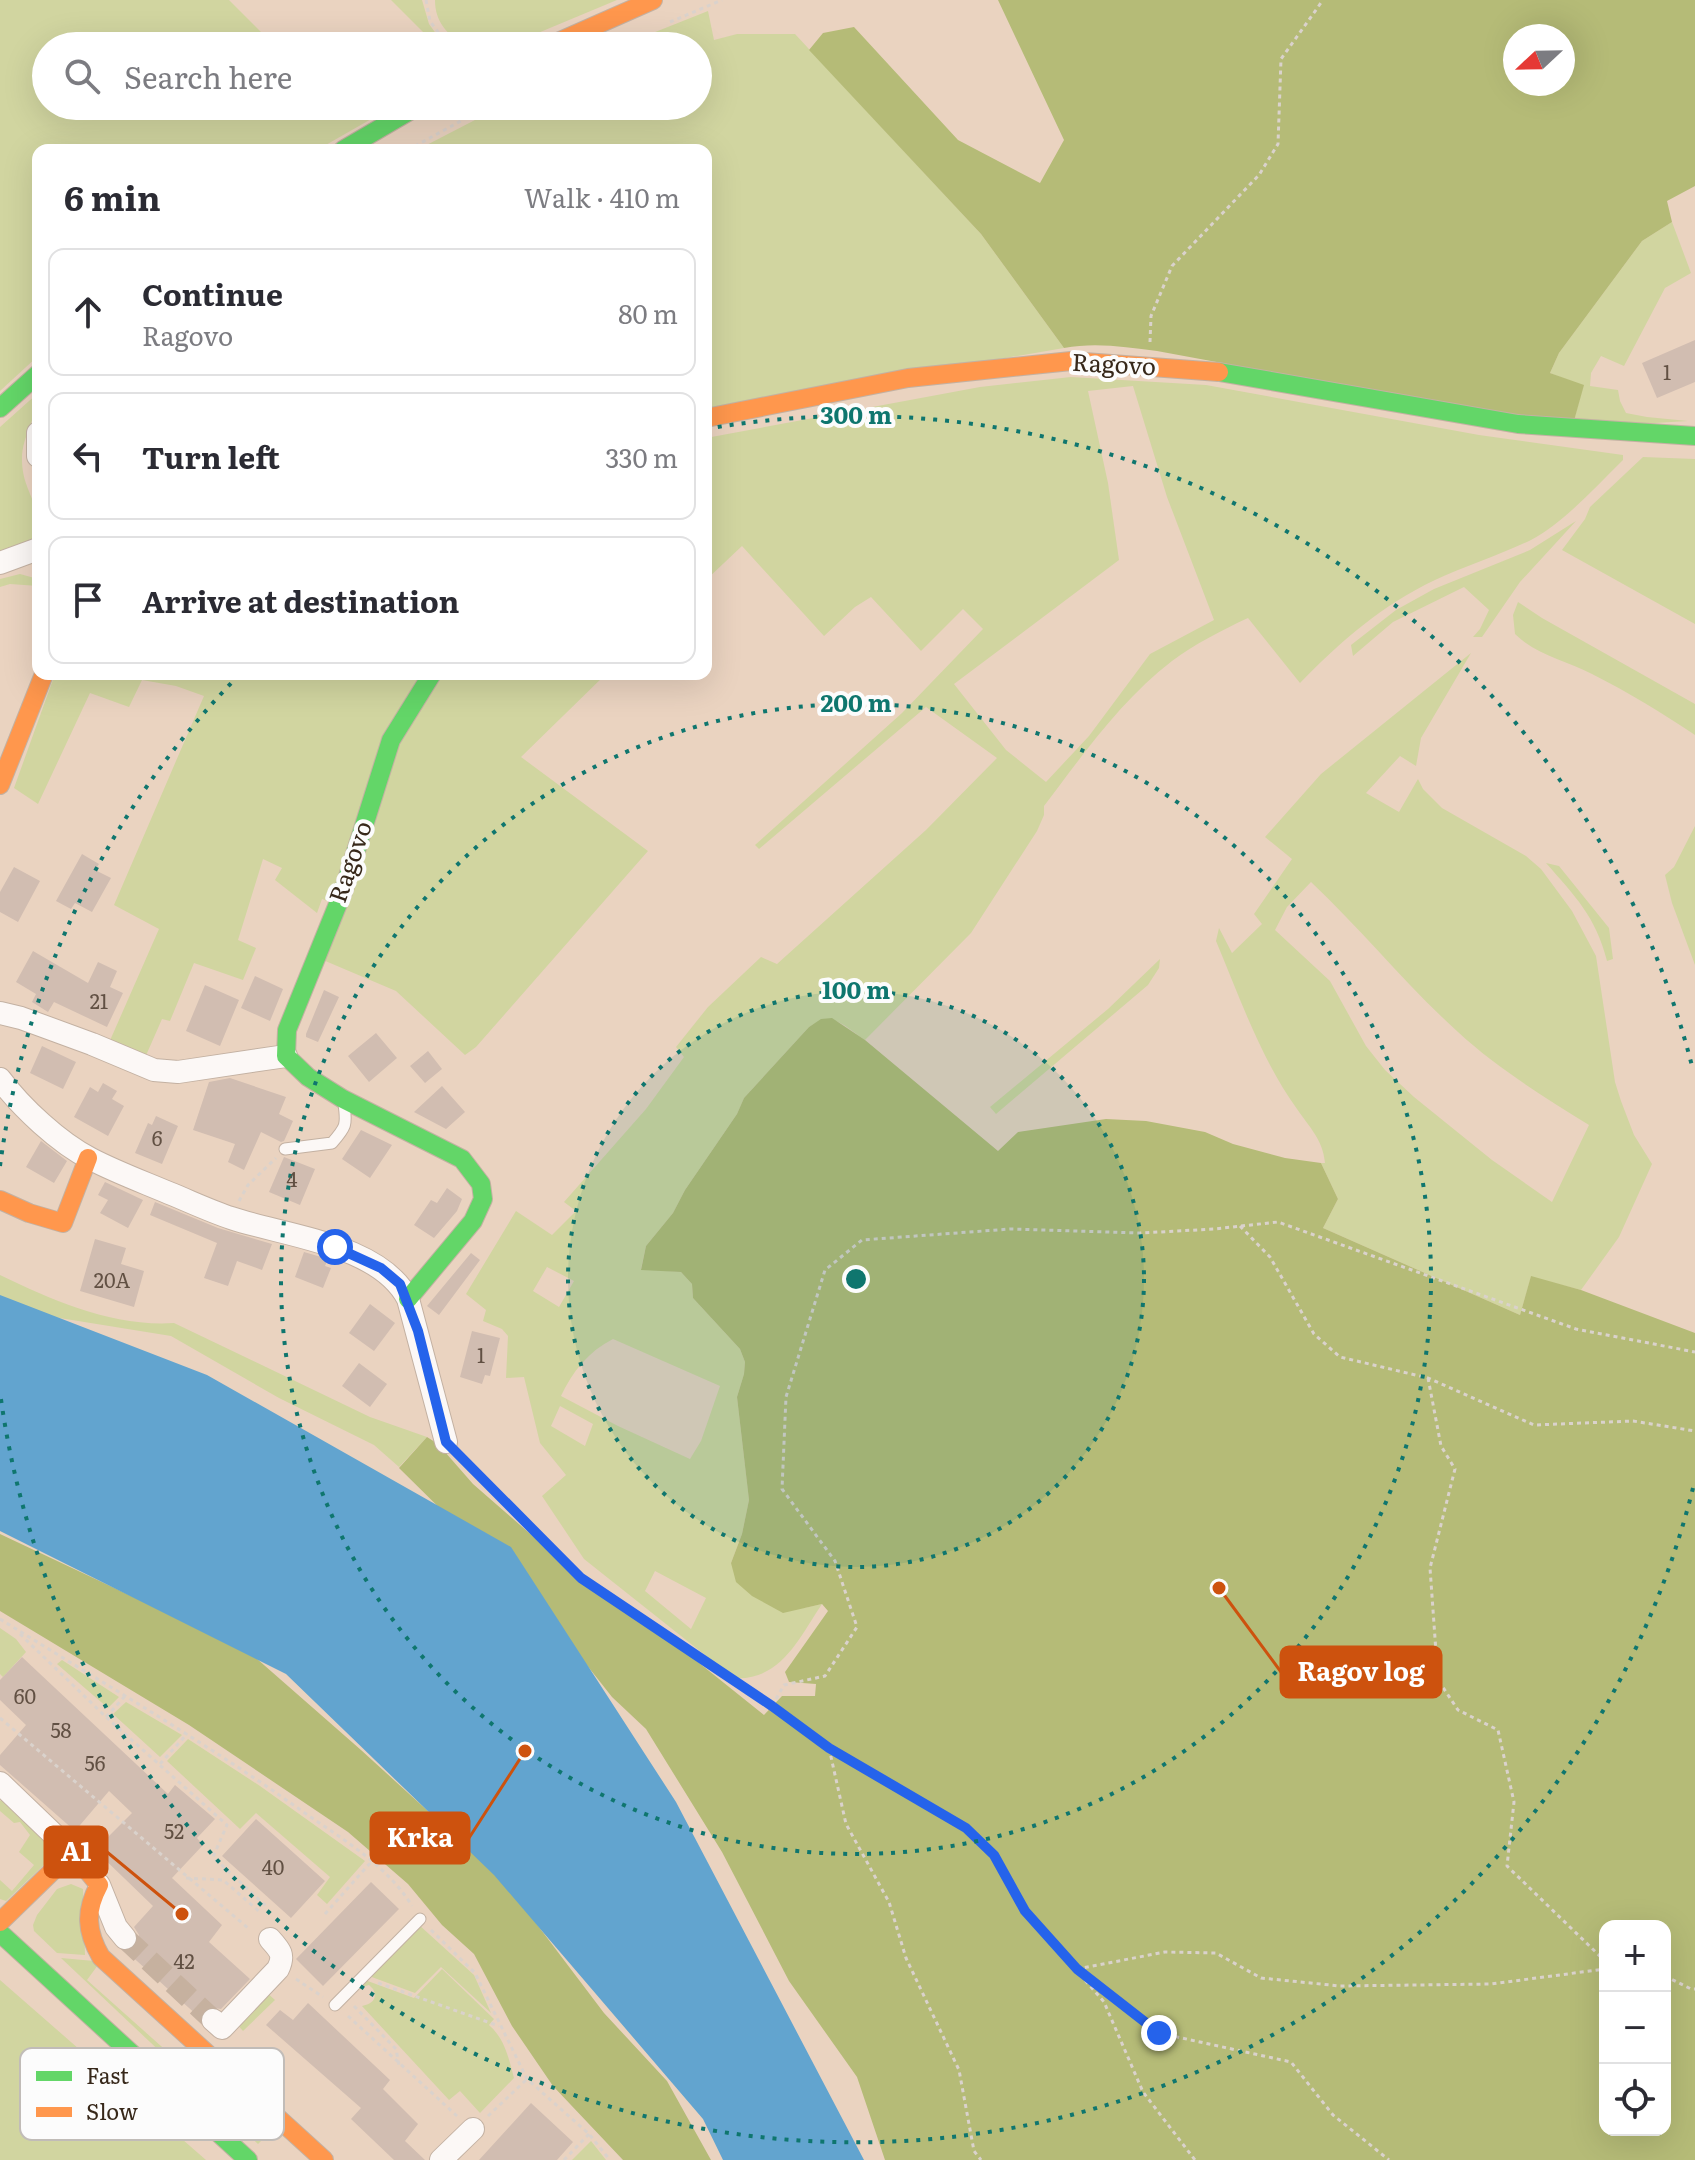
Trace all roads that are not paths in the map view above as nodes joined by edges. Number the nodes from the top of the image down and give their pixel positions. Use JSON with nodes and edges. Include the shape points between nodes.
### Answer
{"nodes":[{"id":1,"x":653,"y":0,"type":"edge"},
{"id":2,"x":581,"y":32,"type":"edge"},
{"id":3,"x":394,"y":120,"type":"edge"},
{"id":4,"x":353,"y":144,"type":"edge"},
{"id":5,"x":32,"y":379,"type":"edge"},
{"id":6,"x":0,"y":408,"type":"edge"},
{"id":7,"x":712,"y":417,"type":"edge"},
{"id":8,"x":1695,"y":436,"type":"edge"},
{"id":9,"x":32,"y":551,"type":"edge"},
{"id":10,"x":0,"y":563,"type":"edge"},
{"id":11,"x":42,"y":680,"type":"edge"},
{"id":12,"x":428,"y":680,"type":"edge"},
{"id":13,"x":0,"y":785,"type":"edge"},
{"id":14,"x":0,"y":1013,"type":"edge"},
{"id":15,"x":286,"y":1056,"type":"junction"},
{"id":16,"x":0,"y":1079,"type":"edge"},
{"id":17,"x":343,"y":1099,"type":"junction"},
{"id":18,"x":285,"y":1149,"type":"road end"},
{"id":19,"x":88,"y":1158,"type":"junction"},
{"id":20,"x":0,"y":1200,"type":"edge"},
{"id":21,"x":408,"y":1299,"type":"junction"},
{"id":22,"x":446,"y":1442,"type":"road end"},
{"id":23,"x":0,"y":1783,"type":"edge"},
{"id":24,"x":72,"y":1852,"type":"junction"},
{"id":25,"x":99,"y":1885,"type":"junction"},
{"id":26,"x":420,"y":1919,"type":"road end"},
{"id":27,"x":0,"y":1922,"type":"edge"},
{"id":28,"x":0,"y":1933,"type":"edge"},
{"id":29,"x":125,"y":1938,"type":"tunnel mouth"},
{"id":30,"x":270,"y":1939,"type":"dead end"},
{"id":31,"x":339,"y":2001,"type":"road end"},
{"id":32,"x":213,"y":2020,"type":"dead end"},
{"id":33,"x":126,"y":2048,"type":"edge"},
{"id":34,"x":199,"y":2048,"type":"edge"},
{"id":35,"x":284,"y":2125,"type":"edge"},
{"id":36,"x":473,"y":2129,"type":"road end"},
{"id":37,"x":226,"y":2140,"type":"edge"},
{"id":38,"x":248,"y":2160,"type":"edge"},
{"id":39,"x":324,"y":2160,"type":"edge"},
{"id":40,"x":441,"y":2160,"type":"edge"}],
"edges":[{"from":1,"to":2,"type":"street"},
{"from":3,"to":4,"type":"street"},
{"from":5,"to":6,"type":"street"},
{"from":7,"to":8,"type":"street","name":"Ragovo","via":[[908,378],[1071,361],[1226,372],[1518,424]]},
{"from":9,"to":10,"type":"street"},
{"from":11,"to":13,"type":"street"},
{"from":12,"to":15,"type":"street","name":"Ragovo","via":[[391,740],[344,889],[287,1030]]},
{"from":14,"to":15,"type":"street","via":[[154,1070],[178,1072]]},
{"from":15,"to":17,"type":"street"},
{"from":16,"to":19,"type":"street","via":[[49,1129]]},
{"from":17,"to":18,"type":"lane","via":[[345,1129],[332,1143]]},
{"from":17,"to":21,"type":"street","via":[[462,1159],[481,1184],[483,1199],[473,1221]]},
{"from":19,"to":20,"type":"street","via":[[63,1223]]},
{"from":19,"to":21,"type":"street","via":[[230,1218],[335,1247],[381,1268]]},
{"from":21,"to":22,"type":"street"},
{"from":23,"to":24,"type":"street"},
{"from":24,"to":25,"type":"street"},
{"from":24,"to":27,"type":"street"},
{"from":25,"to":29,"type":"street"},
{"from":25,"to":34,"type":"street","via":[[87,1927],[90,1941]]},
{"from":26,"to":31,"type":"lane"},
{"from":28,"to":33,"type":"street"},
{"from":30,"to":32,"type":"street","via":[[281,1950],[278,1969],[222,2028]]},
{"from":35,"to":39,"type":"street"},
{"from":36,"to":40,"type":"street"},
{"from":37,"to":38,"type":"street"}]}
